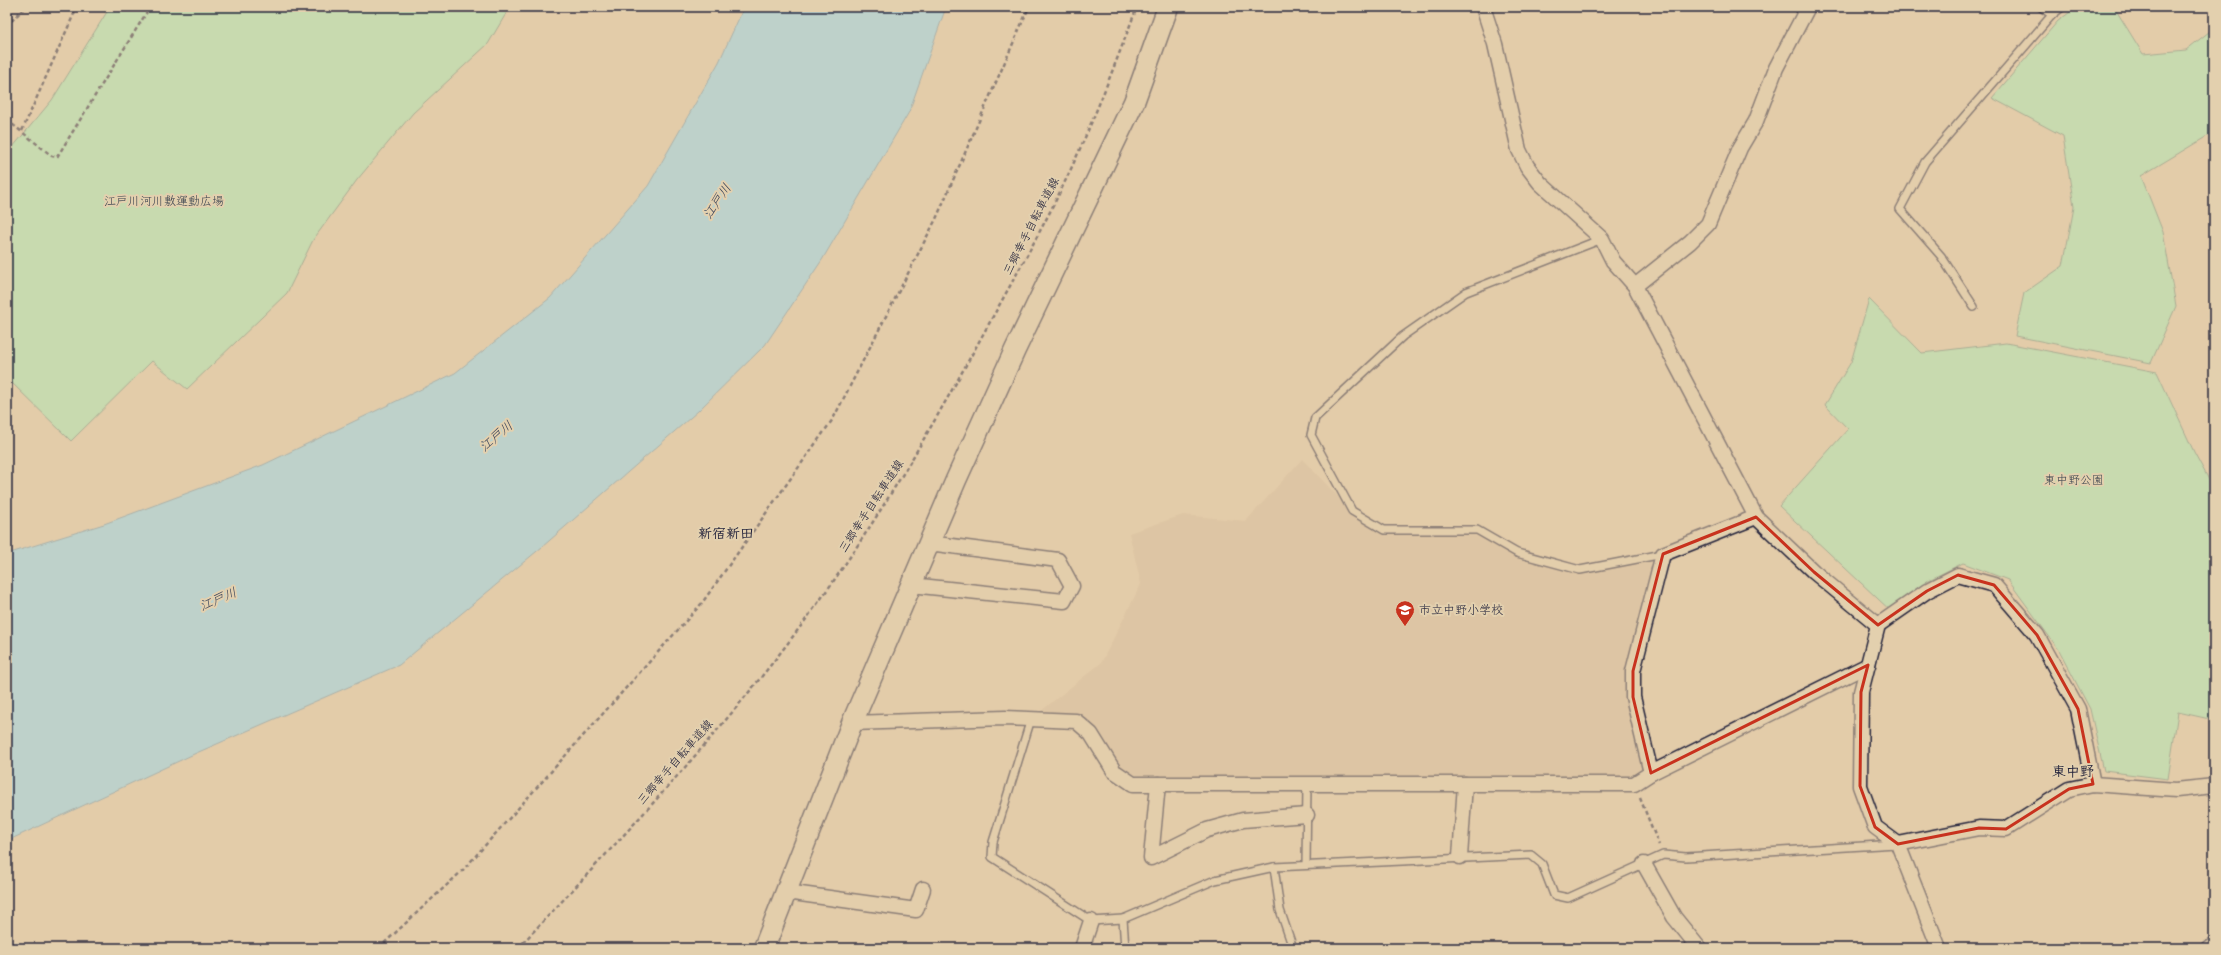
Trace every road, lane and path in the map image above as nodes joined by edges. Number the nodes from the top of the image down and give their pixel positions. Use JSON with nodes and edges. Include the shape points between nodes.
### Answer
{"nodes":[{"id":1,"x":25,"y":7,"type":"edge"},
{"id":2,"x":77,"y":7,"type":"edge"},
{"id":3,"x":150,"y":7,"type":"edge"},
{"id":4,"x":1029,"y":7,"type":"edge"},
{"id":5,"x":1137,"y":7,"type":"edge"},
{"id":6,"x":1168,"y":7,"type":"edge"},
{"id":7,"x":1482,"y":7,"type":"edge"},
{"id":8,"x":1808,"y":7,"type":"edge"},
{"id":9,"x":2041,"y":7,"type":"edge"},
{"id":10,"x":2062,"y":7,"type":"edge"},
{"id":11,"x":2052,"y":15,"type":"junction"},
{"id":12,"x":7,"y":26,"type":"edge"},
{"id":13,"x":7,"y":120,"type":"edge"},
{"id":14,"x":22,"y":131,"type":"junction"},
{"id":15,"x":1602,"y":239,"type":"junction"},
{"id":16,"x":1634,"y":286,"type":"junction"},
{"id":17,"x":1974,"y":307,"type":"dead end"},
{"id":18,"x":1756,"y":517,"type":"junction"},
{"id":19,"x":929,"y":543,"type":"junction"},
{"id":20,"x":1663,"y":554,"type":"junction"},
{"id":21,"x":911,"y":585,"type":"junction"},
{"id":22,"x":1878,"y":625,"type":"junction"},
{"id":23,"x":1868,"y":666,"type":"junction"},
{"id":24,"x":1031,"y":719,"type":"junction"},
{"id":25,"x":852,"y":723,"type":"junction"},
{"id":26,"x":1650,"y":773,"type":"junction"},
{"id":27,"x":1158,"y":784,"type":"junction"},
{"id":28,"x":1307,"y":784,"type":"junction"},
{"id":29,"x":1465,"y":784,"type":"junction"},
{"id":30,"x":1634,"y":784,"type":"junction"},
{"id":31,"x":2093,"y":784,"type":"junction"},
{"id":32,"x":2214,"y":786,"type":"edge"},
{"id":33,"x":1306,"y":814,"type":"junction"},
{"id":34,"x":1898,"y":844,"type":"junction"},
{"id":35,"x":1663,"y":855,"type":"junction"},
{"id":36,"x":1460,"y":857,"type":"junction"},
{"id":37,"x":1644,"y":864,"type":"junction"},
{"id":38,"x":1306,"y":865,"type":"junction"},
{"id":39,"x":1274,"y":867,"type":"junction"},
{"id":40,"x":923,"y":889,"type":"dead end"},
{"id":41,"x":786,"y":892,"type":"junction"},
{"id":42,"x":1123,"y":918,"type":"junction"},
{"id":43,"x":1091,"y":922,"type":"junction"},
{"id":44,"x":2214,"y":944,"type":"edge"},
{"id":45,"x":379,"y":948,"type":"edge"},
{"id":46,"x":518,"y":948,"type":"edge"},
{"id":47,"x":764,"y":948,"type":"edge"},
{"id":48,"x":1082,"y":948,"type":"edge"},
{"id":49,"x":1125,"y":948,"type":"edge"},
{"id":50,"x":1293,"y":948,"type":"edge"},
{"id":51,"x":1699,"y":948,"type":"edge"},
{"id":52,"x":1939,"y":948,"type":"edge"},
{"id":53,"x":2208,"y":948,"type":"edge"}],
"edges":[{"from":1,"to":12,"type":"path"},
{"from":2,"to":14,"type":"path"},
{"from":3,"to":14,"type":"path","via":[[57,158]]},
{"from":4,"to":45,"type":"path","via":[[936,220],[833,419],[702,603],[463,870]]},
{"from":5,"to":46,"type":"path","name":"三郷幸手自転車道線","via":[[1110,78],[1069,172],[1015,277],[890,496],[836,577],[768,667],[693,756]]},
{"from":6,"to":19,"type":"street","via":[[1134,102],[1015,350]]},
{"from":7,"to":15,"type":"street","via":[[1495,44],[1519,150],[1527,166],[1540,183]]},
{"from":8,"to":16,"type":"street","via":[[1776,68],[1756,121],[1740,148],[1708,224],[1690,242]]},
{"from":9,"to":11,"type":"lane"},
{"from":10,"to":11,"type":"lane"},
{"from":11,"to":17,"type":"lane","via":[[1925,162],[1900,209],[1941,256]]},
{"from":13,"to":14,"type":"path"},
{"from":15,"to":16,"type":"street","via":[[1613,261]]},
{"from":15,"to":20,"type":"lane","via":[[1466,292],[1403,336],[1315,418],[1311,435],[1352,511],[1384,530],[1477,530],[1517,553],[1580,570]]},
{"from":16,"to":18,"type":"street"},
{"from":18,"to":20,"type":"street"},
{"from":18,"to":22,"type":"street","via":[[1814,572]]},
{"from":19,"to":21,"type":"street"},
{"from":19,"to":21,"type":"street","via":[[1058,560],[1072,586],[1064,601]]},
{"from":20,"to":26,"type":"street","via":[[1633,671],[1633,697]]},
{"from":21,"to":25,"type":"street"},
{"from":22,"to":23,"type":"street"},
{"from":22,"to":31,"type":"street","via":[[1927,591],[1958,575],[1994,585],[2037,635],[2078,709]]},
{"from":23,"to":26,"type":"street"},
{"from":23,"to":34,"type":"street","via":[[1861,692],[1860,786],[1875,827]]},
{"from":24,"to":25,"type":"street"},
{"from":24,"to":27,"type":"street","via":[[1076,721],[1091,734],[1114,771],[1133,784]]},
{"from":24,"to":43,"type":"lane","via":[[993,842],[992,857]]},
{"from":25,"to":41,"type":"street"},
{"from":26,"to":30,"type":"street"},
{"from":27,"to":28,"type":"street"},
{"from":27,"to":33,"type":"street","via":[[1151,858],[1207,830],[1243,820]]},
{"from":28,"to":29,"type":"street"},
{"from":28,"to":33,"type":"lane"},
{"from":29,"to":30,"type":"street"},
{"from":29,"to":36,"type":"street"},
{"from":30,"to":35,"type":"path"},
{"from":31,"to":32,"type":"street","via":[[2176,790]]},
{"from":31,"to":34,"type":"street","via":[[2069,789],[2006,829],[1979,828]]},
{"from":33,"to":38,"type":"lane"},
{"from":34,"to":35,"type":"lane","via":[[1686,857]]},
{"from":34,"to":52,"type":"street"},
{"from":35,"to":37,"type":"lane"},
{"from":36,"to":37,"type":"lane","via":[[1531,855],[1542,864],[1554,895],[1568,898]]},
{"from":36,"to":38,"type":"lane"},
{"from":37,"to":51,"type":"street","via":[[1674,917]]},
{"from":38,"to":39,"type":"lane"},
{"from":39,"to":42,"type":"lane","via":[[1215,880]]},
{"from":39,"to":50,"type":"lane","via":[[1280,910]]},
{"from":40,"to":41,"type":"street","via":[[916,910]]},
{"from":41,"to":47,"type":"street"},
{"from":42,"to":43,"type":"lane"},
{"from":42,"to":49,"type":"lane"},
{"from":43,"to":48,"type":"street"},
{"from":44,"to":53,"type":"street"}]}
